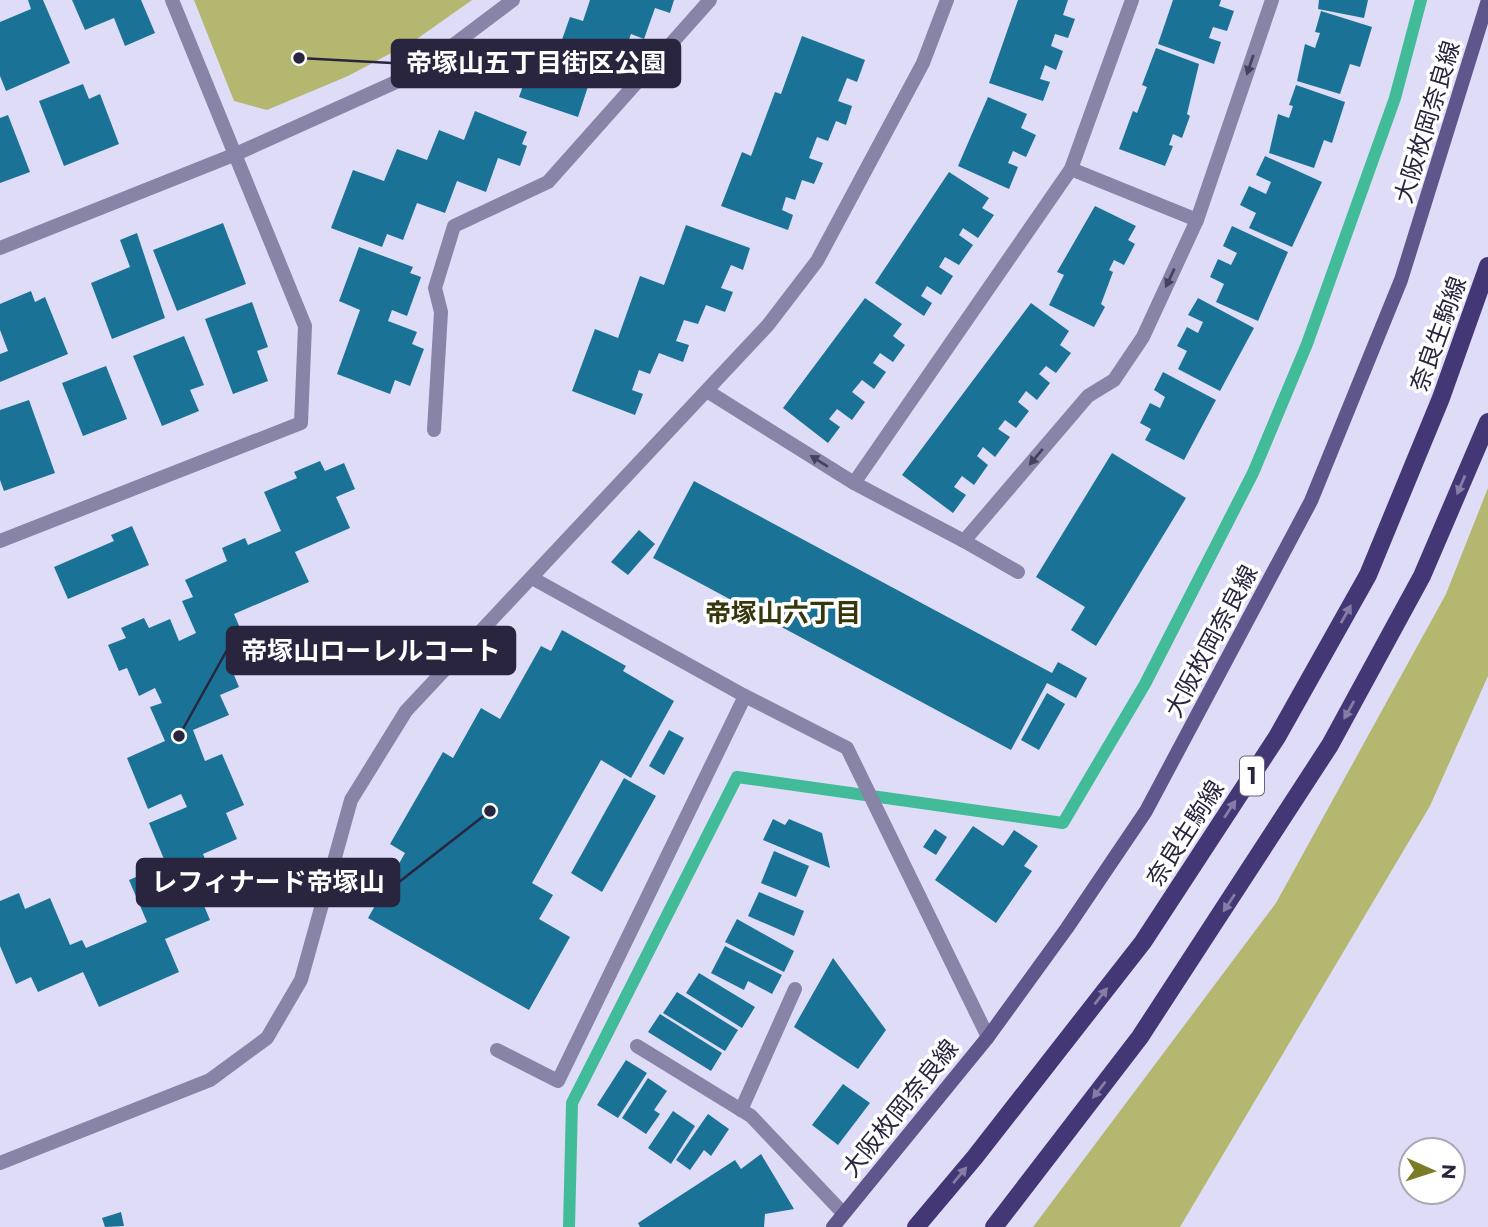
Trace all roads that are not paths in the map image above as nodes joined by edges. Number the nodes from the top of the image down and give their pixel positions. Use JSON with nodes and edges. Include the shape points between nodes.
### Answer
{"nodes":[{"id":1,"x":172,"y":0,"type":"edge"},
{"id":2,"x":513,"y":0,"type":"edge"},
{"id":3,"x":710,"y":0,"type":"edge"},
{"id":4,"x":947,"y":0,"type":"edge"},
{"id":5,"x":1132,"y":0,"type":"edge"},
{"id":6,"x":1272,"y":0,"type":"edge"},
{"id":7,"x":1488,"y":0,"type":"edge"},
{"id":8,"x":236,"y":155,"type":"junction"},
{"id":9,"x":1071,"y":169,"type":"junction"},
{"id":10,"x":1197,"y":220,"type":"junction"},
{"id":11,"x":0,"y":248,"type":"edge"},
{"id":12,"x":1488,"y":266,"type":"edge"},
{"id":13,"x":708,"y":391,"type":"junction"},
{"id":14,"x":1488,"y":422,"type":"edge"},
{"id":15,"x":434,"y":430,"type":"dead end"},
{"id":16,"x":854,"y":483,"type":"junction"},
{"id":17,"x":0,"y":541,"type":"edge"},
{"id":18,"x":964,"y":541,"type":"junction"},
{"id":19,"x":1018,"y":572,"type":"dead end"},
{"id":20,"x":532,"y":578,"type":"junction"},
{"id":21,"x":745,"y":696,"type":"junction"},
{"id":22,"x":795,"y":989,"type":"dead end"},
{"id":23,"x":988,"y":1037,"type":"junction"},
{"id":24,"x":637,"y":1046,"type":"dead end"},
{"id":25,"x":497,"y":1050,"type":"dead end"},
{"id":26,"x":741,"y":1110,"type":"junction"},
{"id":27,"x":0,"y":1163,"type":"edge"},
{"id":28,"x":843,"y":1213,"type":"junction"},
{"id":29,"x":833,"y":1227,"type":"edge"},
{"id":30,"x":916,"y":1227,"type":"edge"},
{"id":31,"x":994,"y":1227,"type":"edge"}],
"edges":[{"from":1,"to":8,"type":"street"},
{"from":2,"to":8,"type":"street","via":[[416,73]]},
{"from":3,"to":15,"type":"street","via":[[548,182],[454,226],[435,288],[441,312]]},
{"from":4,"to":13,"type":"street","via":[[923,63],[817,261],[768,325]]},
{"from":5,"to":9,"type":"street"},
{"from":6,"to":10,"type":"street","one_way":true},
{"from":7,"to":23,"type":"main road","name":"大阪枚岡奈良線","via":[[1401,279],[1311,501],[1146,811]]},
{"from":8,"to":11,"type":"street"},
{"from":8,"to":17,"type":"street","via":[[305,326],[301,423]]},
{"from":9,"to":10,"type":"street"},
{"from":9,"to":16,"type":"street"},
{"from":10,"to":18,"type":"street","one_way":true,"via":[[1143,337],[1114,380],[1088,396]]},
{"from":30,"to":12,"type":"main road","name":"奈良生駒線","number":"1","one_way":true,"via":[[1143,943],[1277,737],[1368,575],[1441,398]]},
{"from":16,"to":13,"type":"street","one_way":true},
{"from":13,"to":20,"type":"street"},
{"from":14,"to":31,"type":"main road","number":"1","one_way":true,"via":[[1422,576],[1330,745],[1140,1037]]},
{"from":16,"to":18,"type":"street"},
{"from":18,"to":19,"type":"street"},
{"from":20,"to":21,"type":"street"},
{"from":20,"to":27,"type":"street","via":[[406,711],[351,800],[301,979],[267,1038],[210,1080]]},
{"from":21,"to":23,"type":"street","via":[[846,748]]},
{"from":21,"to":25,"type":"street","via":[[558,1081]]},
{"from":22,"to":26,"type":"street"},
{"from":23,"to":28,"type":"main road","name":"大阪枚岡奈良線"},
{"from":24,"to":26,"type":"street"},
{"from":26,"to":28,"type":"street"},
{"from":28,"to":29,"type":"main road","name":"大阪枚岡奈良線"}]}
